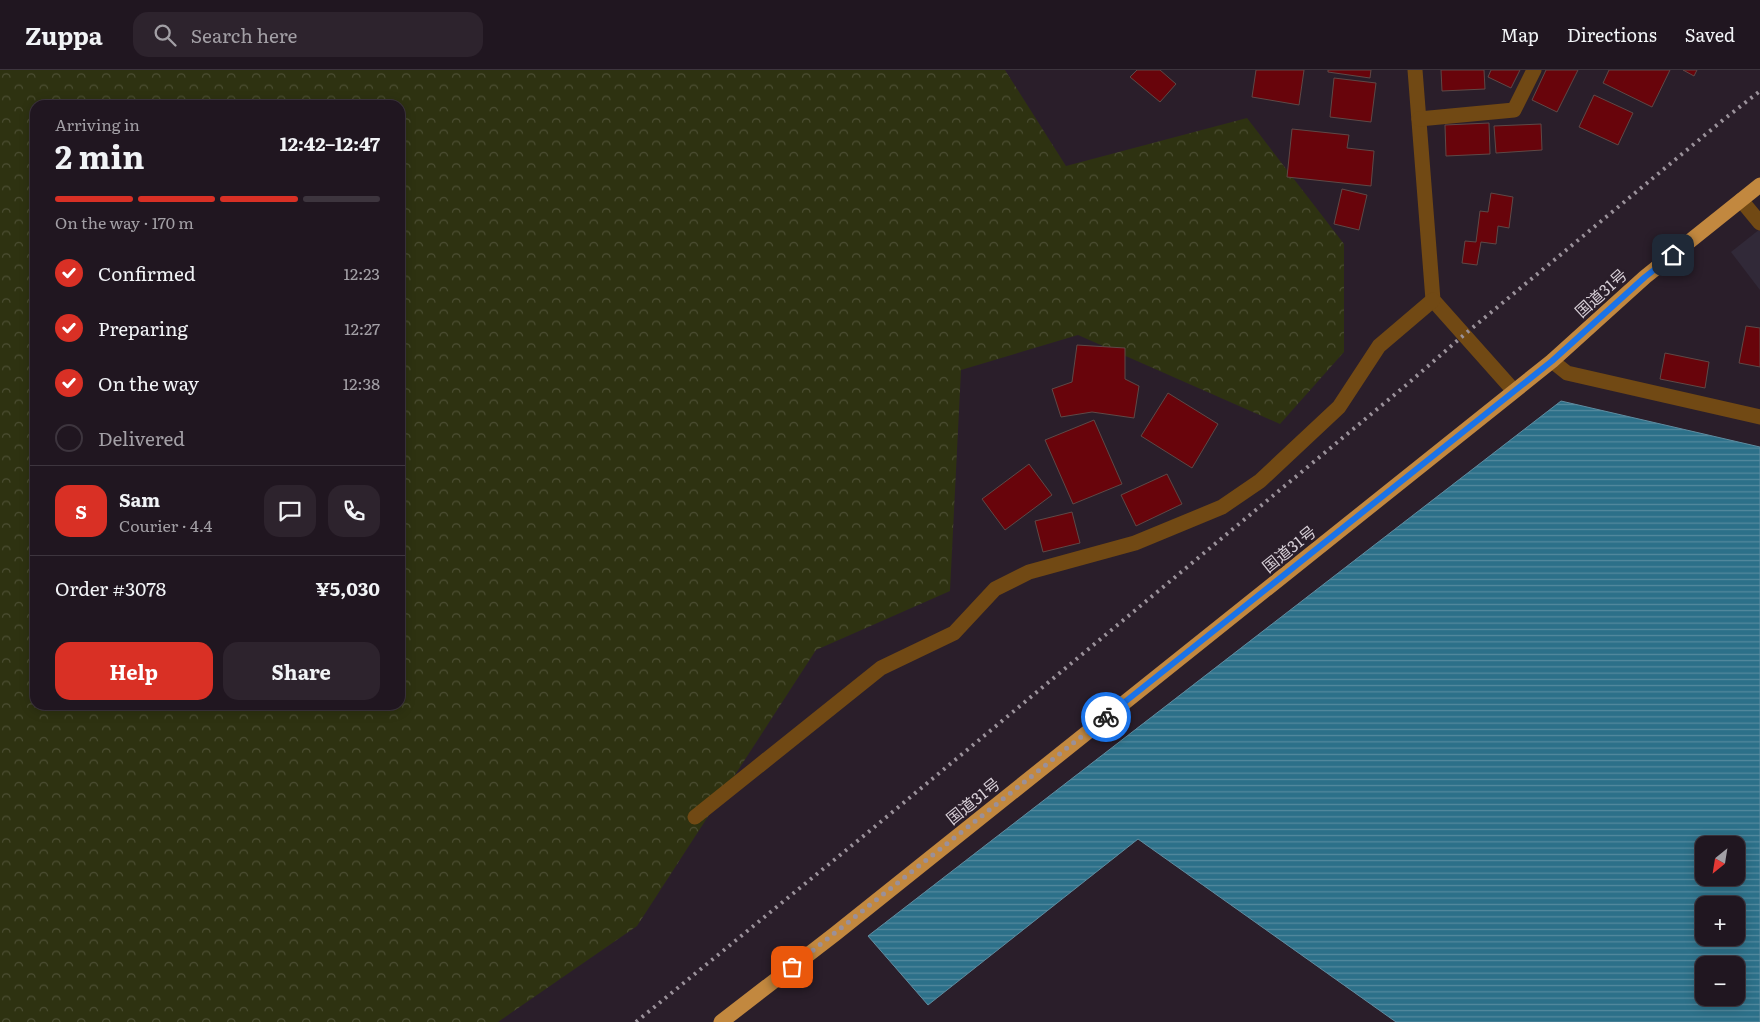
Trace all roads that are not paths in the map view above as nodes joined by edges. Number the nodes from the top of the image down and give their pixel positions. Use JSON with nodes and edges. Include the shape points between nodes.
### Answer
{"nodes":[{"id":1,"x":1415,"y":70,"type":"edge"},
{"id":2,"x":1534,"y":70,"type":"edge"},
{"id":3,"x":1419,"y":119,"type":"junction"},
{"id":4,"x":1760,"y":185,"type":"edge"},
{"id":5,"x":1741,"y":200,"type":"junction"},
{"id":6,"x":1760,"y":223,"type":"edge"},
{"id":7,"x":1433,"y":300,"type":"junction"},
{"id":8,"x":1552,"y":361,"type":"junction"},
{"id":9,"x":1514,"y":391,"type":"junction"},
{"id":10,"x":1760,"y":417,"type":"edge"},
{"id":11,"x":695,"y":817,"type":"dead end"},
{"id":12,"x":835,"y":934,"type":"junction"},
{"id":13,"x":721,"y":1022,"type":"edge"},
{"id":14,"x":738,"y":1022,"type":"edge"}],
"edges":[{"from":1,"to":3,"type":"street"},
{"from":2,"to":3,"type":"street","via":[[1514,110]]},
{"from":3,"to":7,"type":"street"},
{"from":4,"to":5,"type":"highway","name":"国道31号"},
{"from":5,"to":6,"type":"street"},
{"from":5,"to":8,"type":"highway","name":"国道31号","via":[[1645,277]]},
{"from":7,"to":9,"type":"street"},
{"from":7,"to":11,"type":"street","via":[[1379,346],[1339,407],[1260,481],[1222,507],[1135,543],[1029,572],[995,589],[954,633],[881,668]]},
{"from":8,"to":9,"type":"highway","name":"国道31号"},
{"from":8,"to":10,"type":"street","via":[[1567,373]]},
{"from":9,"to":12,"type":"highway","name":"国道31号"},
{"from":12,"to":13,"type":"highway","name":"国道31号"},
{"from":12,"to":14,"type":"highway","name":"国道31号"}]}
